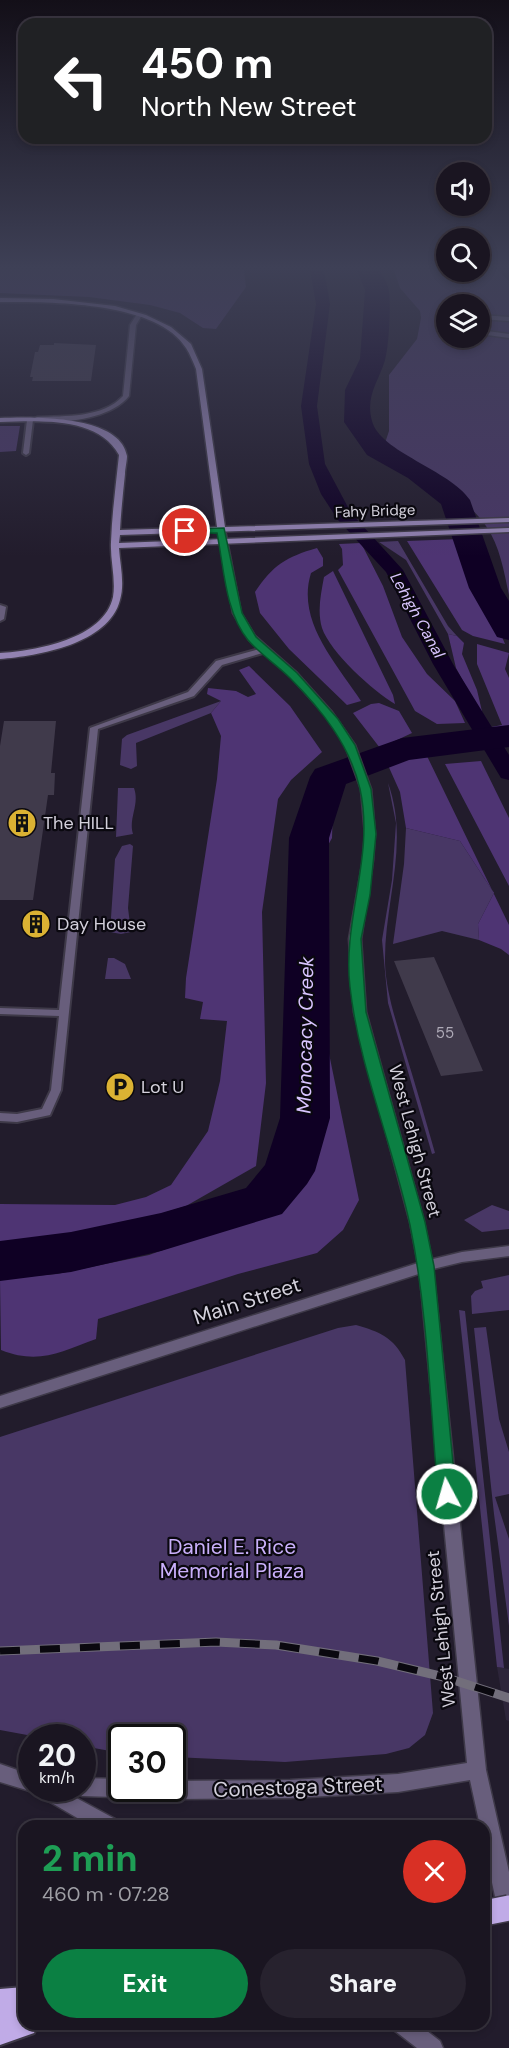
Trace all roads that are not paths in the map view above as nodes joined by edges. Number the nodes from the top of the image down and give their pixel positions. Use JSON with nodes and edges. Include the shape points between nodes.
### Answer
{"nodes":[{"id":1,"x":129,"y":366,"type":"edge"},
{"id":2,"x":197,"y":366,"type":"edge"},
{"id":3,"x":0,"y":420,"type":"edge"},
{"id":4,"x":30,"y":420,"type":"junction"},
{"id":5,"x":26,"y":453,"type":"dead end"},
{"id":6,"x":509,"y":520,"type":"edge"},
{"id":7,"x":221,"y":530,"type":"junction"},
{"id":8,"x":509,"y":530,"type":"edge"},
{"id":9,"x":116,"y":533,"type":"junction"},
{"id":10,"x":223,"y":541,"type":"junction"},
{"id":11,"x":115,"y":546,"type":"junction"},
{"id":12,"x":2,"y":607,"type":"dead end"},
{"id":13,"x":0,"y":619,"type":"edge"},
{"id":14,"x":263,"y":650,"type":"junction"},
{"id":15,"x":0,"y":656,"type":"edge"},
{"id":16,"x":0,"y":1011,"type":"edge"},
{"id":17,"x":63,"y":1013,"type":"junction"},
{"id":18,"x":0,"y":1117,"type":"edge"},
{"id":19,"x":509,"y":1251,"type":"edge"},
{"id":20,"x":426,"y":1266,"type":"junction"},
{"id":21,"x":0,"y":1402,"type":"edge"},
{"id":22,"x":477,"y":1770,"type":"junction"},
{"id":23,"x":0,"y":1773,"type":"edge"},
{"id":24,"x":18,"y":1779,"type":"edge"},
{"id":25,"x":96,"y":1787,"type":"edge"},
{"id":26,"x":66,"y":1802,"type":"edge"},
{"id":27,"x":99,"y":1820,"type":"edge"},
{"id":28,"x":488,"y":1820,"type":"edge"},
{"id":29,"x":490,"y":1828,"type":"edge"},
{"id":30,"x":509,"y":1908,"type":"edge"},
{"id":31,"x":490,"y":1913,"type":"edge"},
{"id":32,"x":509,"y":1914,"type":"edge"},
{"id":33,"x":18,"y":2001,"type":"edge"},
{"id":34,"x":0,"y":2002,"type":"edge"},
{"id":35,"x":18,"y":2025,"type":"edge"},
{"id":36,"x":410,"y":2030,"type":"edge"},
{"id":37,"x":0,"y":2031,"type":"edge"},
{"id":38,"x":433,"y":2048,"type":"edge"}],
"edges":[{"from":1,"to":4,"type":"street","via":[[126,396],[112,408]]},
{"from":2,"to":7,"type":"main road"},
{"from":3,"to":4,"type":"main road"},
{"from":4,"to":5,"type":"lane"},
{"from":4,"to":9,"type":"main road","via":[[67,422],[93,429],[121,448]]},
{"from":6,"to":7,"type":"main road","name":"Fahy Bridge"},
{"from":7,"to":9,"type":"main road","name":"Fahy Bridge"},
{"from":7,"to":10,"type":"street","name":"West Lehigh Street"},
{"from":8,"to":10,"type":"main road","name":"Fahy Bridge"},
{"from":9,"to":11,"type":"main road"},
{"from":10,"to":11,"type":"main road","name":"Fahy Bridge"},
{"from":10,"to":14,"type":"street","name":"West Lehigh Street","via":[[237,613]]},
{"from":11,"to":15,"type":"main road","via":[[116,600],[106,616],[72,639],[36,652]]},
{"from":12,"to":13,"type":"lane"},
{"from":14,"to":17,"type":"lane","via":[[219,663],[191,694],[94,728]]},
{"from":14,"to":20,"type":"street","name":"West Lehigh Street","via":[[294,675],[322,706],[350,745],[366,789],[370,834],[355,939],[356,982],[360,1012]]},
{"from":16,"to":17,"type":"lane"},
{"from":17,"to":18,"type":"lane","via":[[58,1081],[50,1106],[39,1115]]},
{"from":19,"to":20,"type":"street","name":"Main Street"},
{"from":20,"to":21,"type":"street","name":"Main Street"},
{"from":20,"to":22,"type":"street","name":"West Lehigh Street"},
{"from":22,"to":25,"type":"street","name":"Conestoga Street","via":[[398,1783],[290,1789]]},
{"from":22,"to":28,"type":"street","name":"West Lehigh Street"},
{"from":23,"to":24,"type":"street"},
{"from":26,"to":27,"type":"street"},
{"from":29,"to":32,"type":"street","name":"West Lehigh Street"},
{"from":30,"to":31,"type":"highway","bridge":true},
{"from":33,"to":34,"type":"highway"},
{"from":35,"to":37,"type":"highway"},
{"from":36,"to":38,"type":"street"}]}
